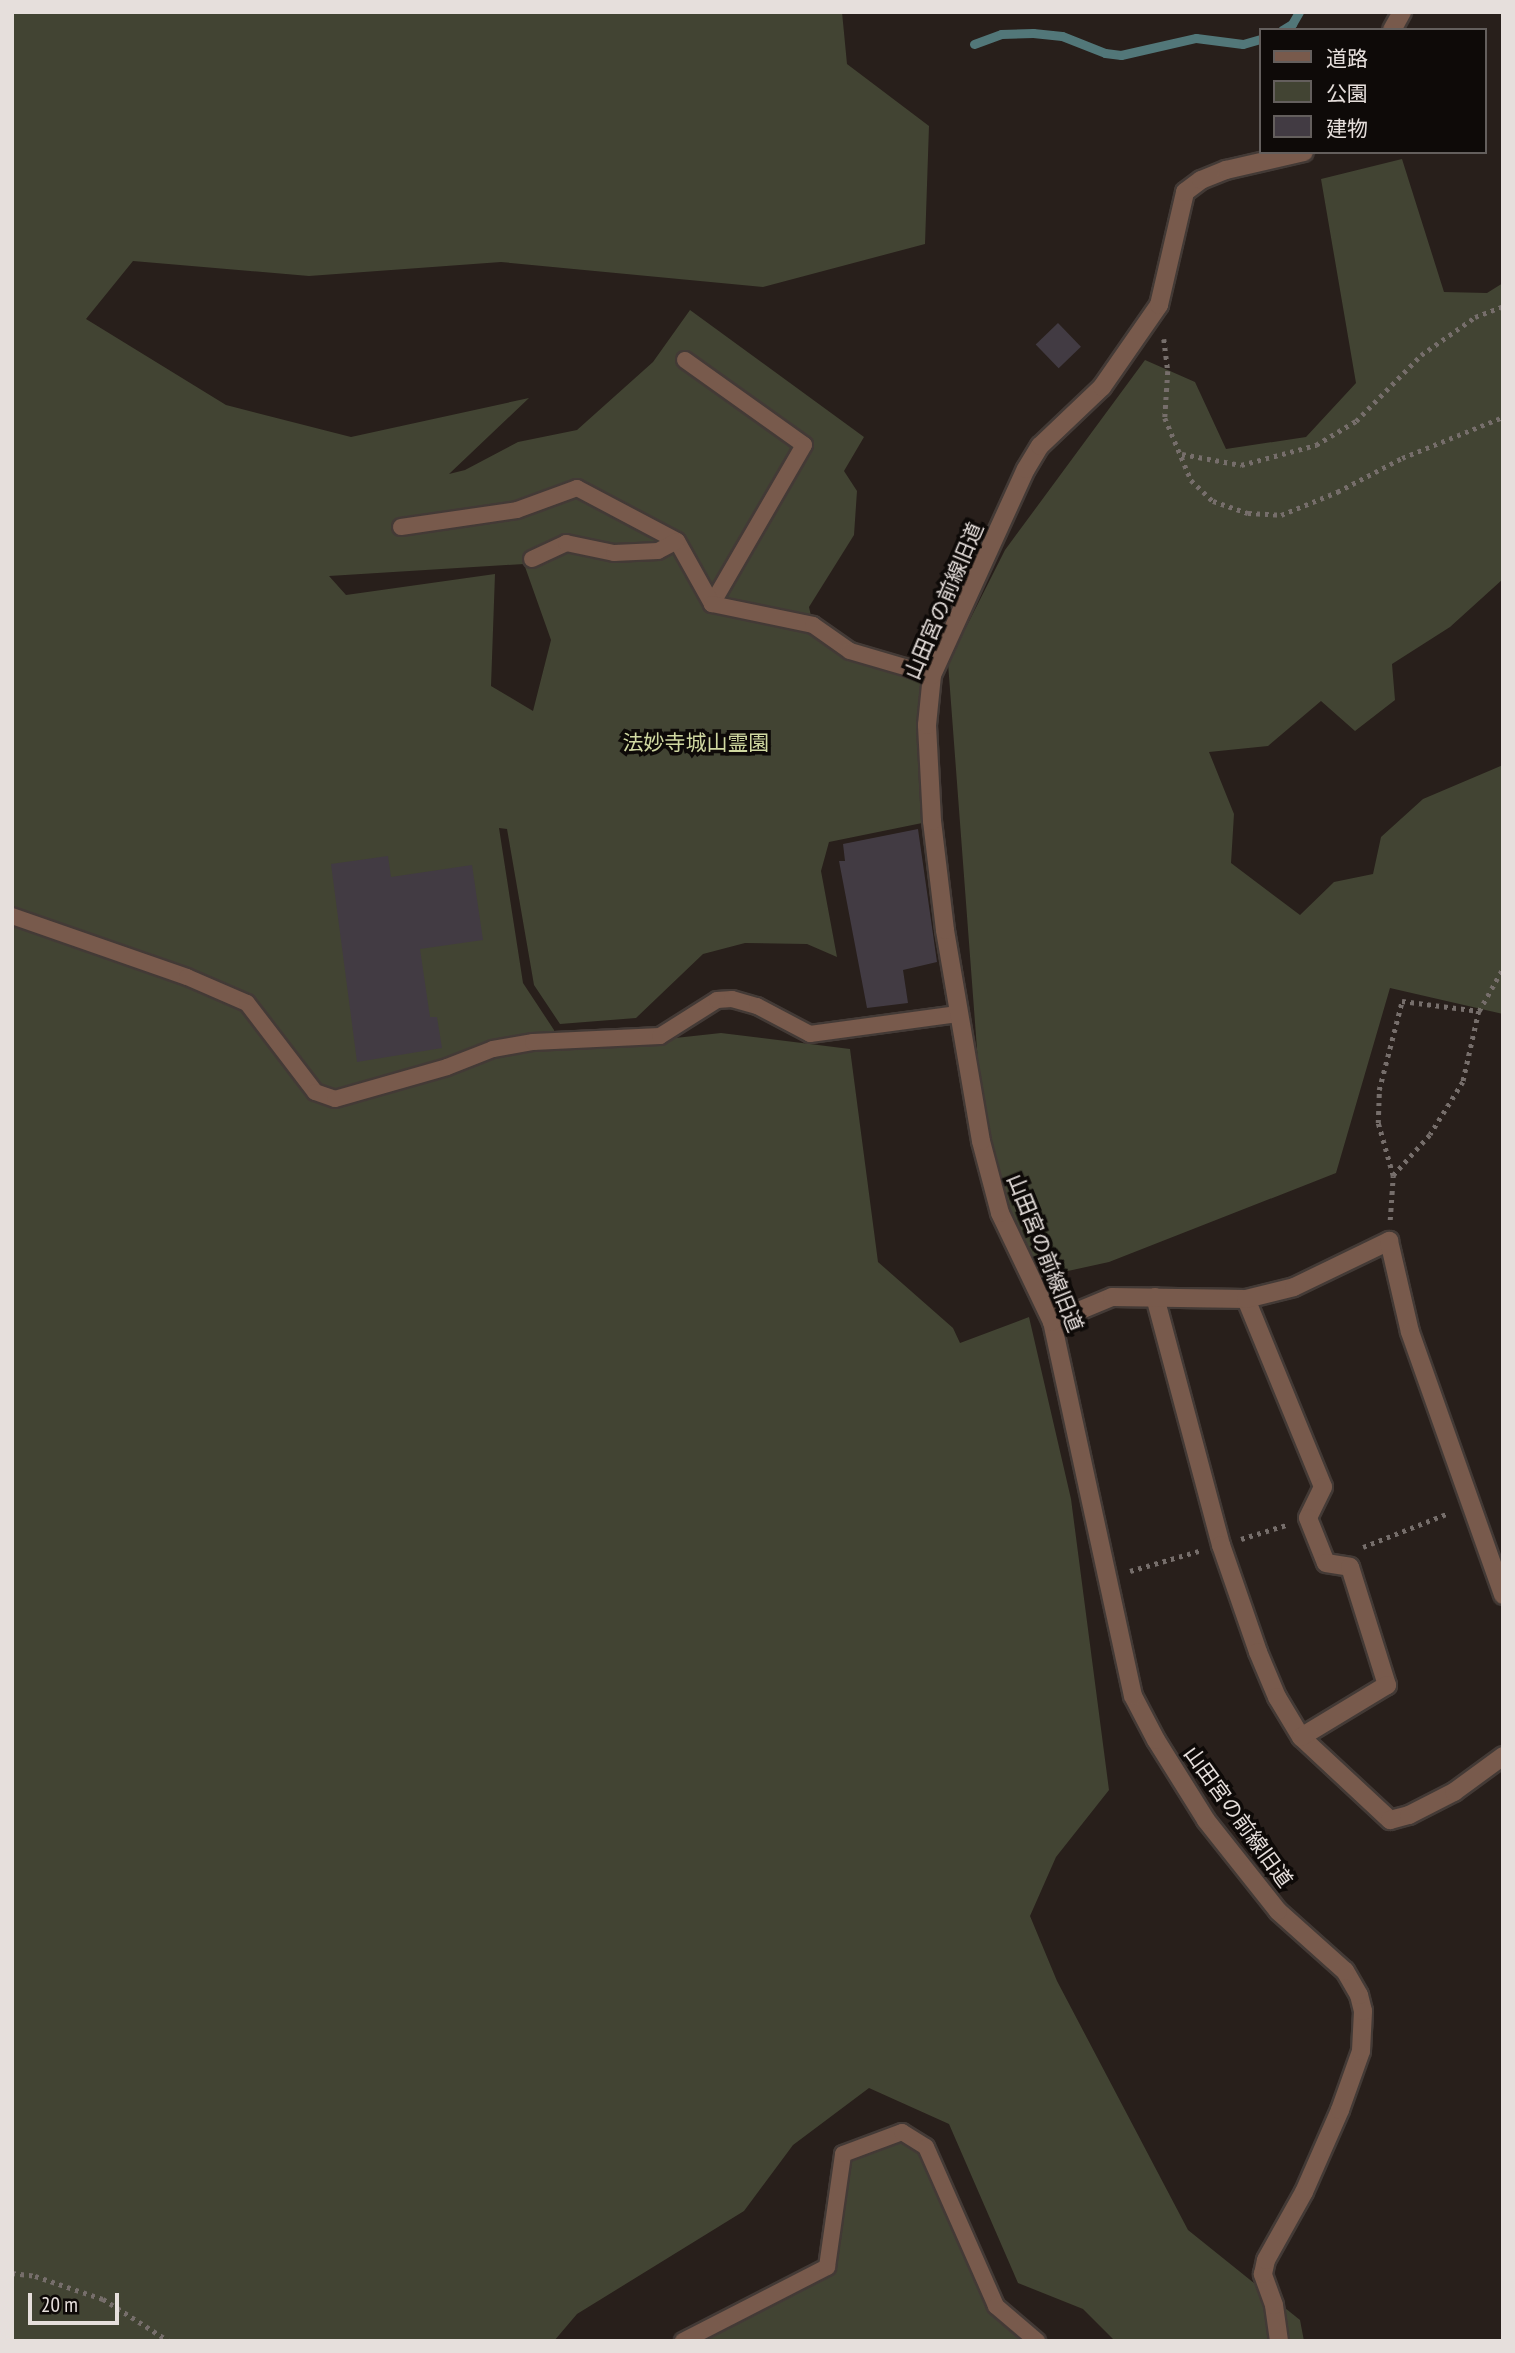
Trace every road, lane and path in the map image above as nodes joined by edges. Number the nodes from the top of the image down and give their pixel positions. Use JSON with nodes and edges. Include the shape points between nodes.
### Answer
{"nodes":[{"id":1,"x":1402,"y":12,"type":"edge"},
{"id":2,"x":1393,"y":28,"type":"edge"},
{"id":3,"x":1295,"y":154,"type":"edge"},
{"id":4,"x":1159,"y":305,"type":"junction"},
{"id":5,"x":1503,"y":306,"type":"edge"},
{"id":6,"x":685,"y":360,"type":"dead end"},
{"id":7,"x":1503,"y":417,"type":"edge"},
{"id":8,"x":1181,"y":454,"type":"junction"},
{"id":9,"x":401,"y":527,"type":"dead end"},
{"id":10,"x":677,"y":541,"type":"junction"},
{"id":11,"x":532,"y":559,"type":"dead end"},
{"id":12,"x":712,"y":604,"type":"junction"},
{"id":13,"x":932,"y":675,"type":"junction"},
{"id":14,"x":12,"y":916,"type":"edge"},
{"id":15,"x":1503,"y":968,"type":"edge"},
{"id":16,"x":1479,"y":1011,"type":"junction"},
{"id":17,"x":958,"y":1014,"type":"junction"},
{"id":18,"x":1393,"y":1176,"type":"junction"},
{"id":19,"x":1389,"y":1241,"type":"junction"},
{"id":20,"x":1155,"y":1297,"type":"junction"},
{"id":21,"x":1246,"y":1299,"type":"junction"},
{"id":22,"x":1052,"y":1322,"type":"junction"},
{"id":23,"x":1473,"y":1504,"type":"junction"},
{"id":24,"x":1308,"y":1518,"type":"junction"},
{"id":25,"x":1222,"y":1545,"type":"junction"},
{"id":26,"x":1359,"y":1548,"type":"dead end"},
{"id":27,"x":1149,"y":1567,"type":"dead end"},
{"id":28,"x":1503,"y":1595,"type":"edge"},
{"id":29,"x":1301,"y":1737,"type":"junction"},
{"id":30,"x":1503,"y":1756,"type":"edge"},
{"id":31,"x":12,"y":2273,"type":"edge"},
{"id":32,"x":169,"y":2341,"type":"edge"},
{"id":33,"x":683,"y":2341,"type":"edge"},
{"id":34,"x":1037,"y":2341,"type":"edge"},
{"id":35,"x":1279,"y":2341,"type":"edge"}],
"edges":[{"from":1,"to":2,"type":"street"},
{"from":3,"to":4,"type":"street","name":"山田宮の前線旧道","via":[[1226,170],[1185,192]]},
{"from":4,"to":8,"type":"path","via":[[1168,371],[1165,418]]},
{"from":4,"to":13,"type":"street","name":"山田宮の前線旧道","via":[[1102,387],[1040,446]]},
{"from":5,"to":8,"type":"path","via":[[1475,317],[1421,355],[1356,421],[1316,445],[1241,465]]},
{"from":6,"to":12,"type":"lane","via":[[804,445]]},
{"from":7,"to":8,"type":"path","via":[[1281,515],[1248,513],[1213,501],[1191,480]]},
{"from":9,"to":10,"type":"lane","via":[[517,510],[577,488]]},
{"from":10,"to":11,"type":"lane","via":[[658,551],[614,553],[566,543]]},
{"from":10,"to":12,"type":"lane"},
{"from":12,"to":13,"type":"lane","via":[[813,625],[849,651]]},
{"from":13,"to":17,"type":"street","name":"山田宮の前線旧道","via":[[926,724],[932,821]]},
{"from":14,"to":17,"type":"lane","via":[[187,977],[247,1003],[315,1092],[335,1099],[447,1067],[493,1048],[660,1036],[717,1000],[757,1006],[810,1034]]},
{"from":15,"to":16,"type":"path"},
{"from":16,"to":18,"type":"path","via":[[1463,1082],[1430,1135]]},
{"from":16,"to":18,"type":"path","via":[[1402,1001],[1379,1090],[1378,1123]]},
{"from":17,"to":22,"type":"street","name":"山田宮の前線旧道","via":[[993,1196]]},
{"from":18,"to":19,"type":"path"},
{"from":19,"to":21,"type":"street","via":[[1294,1287]]},
{"from":19,"to":23,"type":"street","via":[[1410,1332]]},
{"from":20,"to":21,"type":"street"},
{"from":20,"to":22,"type":"street","via":[[1112,1297]]},
{"from":20,"to":25,"type":"street"},
{"from":21,"to":24,"type":"street","via":[[1323,1487]]},
{"from":22,"to":35,"type":"street","name":"山田宮の前線旧道","via":[[1133,1696],[1206,1820],[1279,1911],[1345,1971],[1363,2011],[1361,2051],[1340,2110],[1304,2192],[1266,2260],[1263,2274]]},
{"from":23,"to":26,"type":"path"},
{"from":23,"to":28,"type":"street"},
{"from":24,"to":25,"type":"path"},
{"from":24,"to":29,"type":"street","via":[[1326,1563],[1350,1567],[1387,1685]]},
{"from":25,"to":27,"type":"path"},
{"from":25,"to":29,"type":"street","via":[[1258,1652]]},
{"from":29,"to":30,"type":"street","via":[[1390,1820],[1454,1792]]},
{"from":31,"to":32,"type":"path","via":[[103,2299]]},
{"from":33,"to":34,"type":"lane","via":[[827,2267],[843,2154],[902,2132],[926,2147],[996,2306]]}]}
